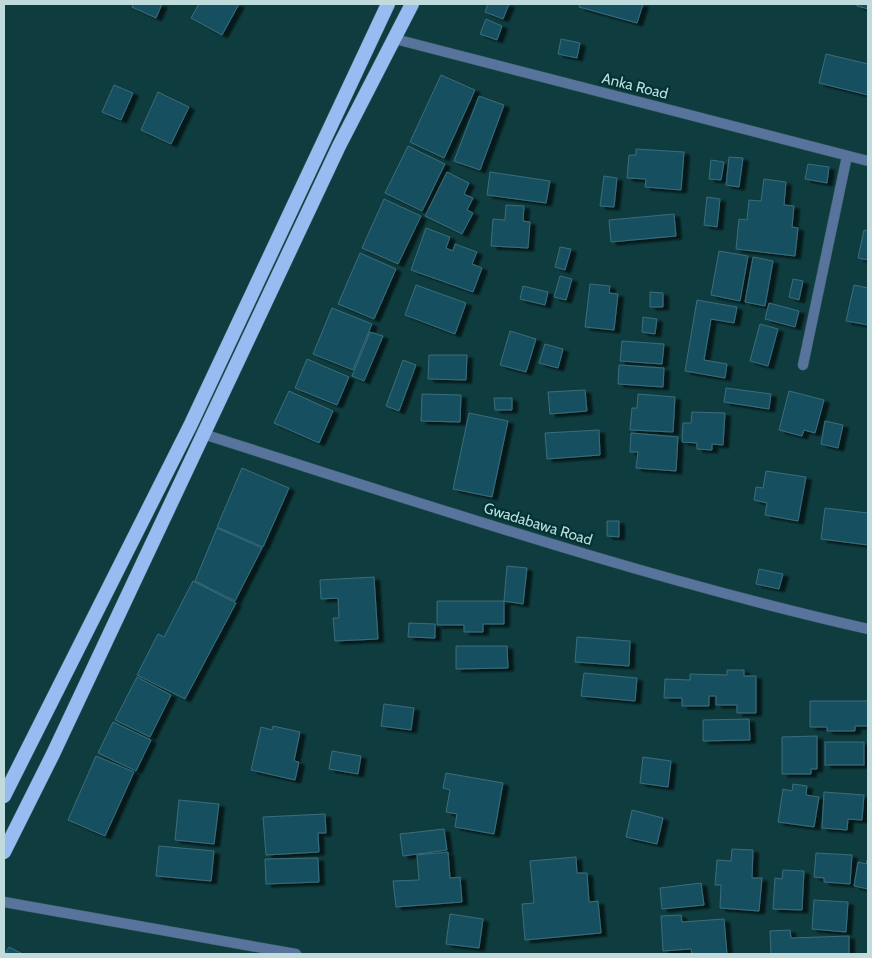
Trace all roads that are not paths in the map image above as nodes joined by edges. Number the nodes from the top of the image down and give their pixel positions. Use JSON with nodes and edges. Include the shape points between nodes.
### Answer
{"nodes":[{"id":1,"x":388,"y":4,"type":"edge"},
{"id":2,"x":412,"y":4,"type":"edge"},
{"id":3,"x":395,"y":39,"type":"junction"},
{"id":4,"x":847,"y":156,"type":"junction"},
{"id":5,"x":868,"y":160,"type":"edge"},
{"id":6,"x":804,"y":365,"type":"dead end"},
{"id":7,"x":204,"y":434,"type":"junction"},
{"id":8,"x":868,"y":628,"type":"edge"},
{"id":9,"x":4,"y":796,"type":"edge"},
{"id":10,"x":4,"y":852,"type":"edge"},
{"id":11,"x":4,"y":902,"type":"edge"},
{"id":12,"x":296,"y":954,"type":"edge"}],
"edges":[{"from":1,"to":9,"type":"highway","via":[[190,426]]},
{"from":2,"to":3,"type":"highway"},
{"from":3,"to":4,"type":"street","name":"Anka Road"},
{"from":3,"to":7,"type":"highway","via":[[339,146]]},
{"from":4,"to":5,"type":"street","name":"Anka Road"},
{"from":4,"to":6,"type":"street"},
{"from":7,"to":8,"type":"street","name":"Gwadabawa Road","via":[[596,558]]},
{"from":7,"to":10,"type":"highway"},
{"from":11,"to":12,"type":"street"}]}
